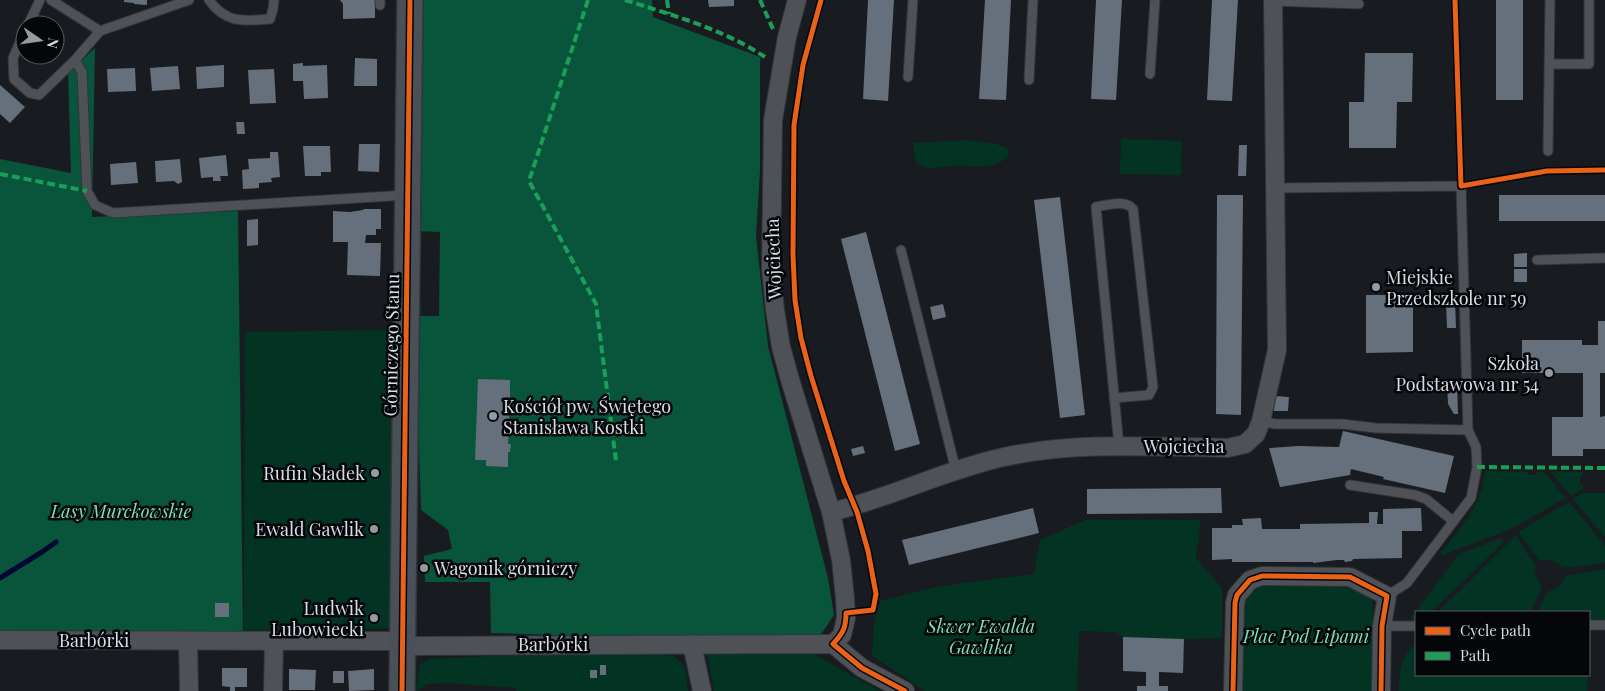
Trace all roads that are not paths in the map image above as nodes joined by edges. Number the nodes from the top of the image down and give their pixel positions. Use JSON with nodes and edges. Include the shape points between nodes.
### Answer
{"nodes":[{"id":1,"x":40,"y":0,"type":"edge"},
{"id":2,"x":51,"y":0,"type":"edge"},
{"id":3,"x":189,"y":0,"type":"edge"},
{"id":4,"x":209,"y":0,"type":"edge"},
{"id":5,"x":274,"y":0,"type":"edge"},
{"id":6,"x":410,"y":0,"type":"edge"},
{"id":7,"x":797,"y":0,"type":"edge"},
{"id":8,"x":913,"y":0,"type":"edge"},
{"id":9,"x":1033,"y":0,"type":"edge"},
{"id":10,"x":1155,"y":0,"type":"edge"},
{"id":11,"x":1273,"y":0,"type":"edge"},
{"id":12,"x":1550,"y":0,"type":"edge"},
{"id":13,"x":1589,"y":0,"type":"edge"},
{"id":14,"x":1359,"y":4,"type":"dead end"},
{"id":15,"x":33,"y":15,"type":"edge"},
{"id":16,"x":100,"y":31,"type":"junction"},
{"id":17,"x":15,"y":54,"type":"edge"},
{"id":18,"x":75,"y":60,"type":"junction"},
{"id":19,"x":1551,"y":64,"type":"junction"},
{"id":20,"x":1150,"y":74,"type":"dead end"},
{"id":21,"x":908,"y":77,"type":"dead end"},
{"id":22,"x":1029,"y":80,"type":"dead end"},
{"id":23,"x":1548,"y":151,"type":"dead end"},
{"id":24,"x":1275,"y":188,"type":"junction"},
{"id":25,"x":407,"y":195,"type":"junction"},
{"id":26,"x":900,"y":250,"type":"dead end"},
{"id":27,"x":1605,"y":258,"type":"edge"},
{"id":28,"x":1537,"y":260,"type":"dead end"},
{"id":29,"x":1114,"y":398,"type":"junction"},
{"id":30,"x":1262,"y":421,"type":"junction"},
{"id":31,"x":1468,"y":430,"type":"junction"},
{"id":32,"x":1119,"y":446,"type":"junction"},
{"id":33,"x":956,"y":472,"type":"junction"},
{"id":34,"x":1350,"y":485,"type":"dead end"},
{"id":35,"x":831,"y":512,"type":"junction"},
{"id":36,"x":1453,"y":522,"type":"junction"},
{"id":37,"x":1387,"y":596,"type":"junction"},
{"id":38,"x":1590,"y":625,"type":"edge"},
{"id":39,"x":1605,"y":625,"type":"edge"},
{"id":40,"x":1382,"y":626,"type":"junction"},
{"id":41,"x":1415,"y":626,"type":"edge"},
{"id":42,"x":0,"y":640,"type":"edge"},
{"id":43,"x":188,"y":641,"type":"junction"},
{"id":44,"x":274,"y":641,"type":"junction"},
{"id":45,"x":403,"y":644,"type":"junction"},
{"id":46,"x":692,"y":644,"type":"junction"},
{"id":47,"x":832,"y":644,"type":"junction"},
{"id":48,"x":189,"y":691,"type":"edge"},
{"id":49,"x":273,"y":691,"type":"edge"},
{"id":50,"x":402,"y":691,"type":"edge"},
{"id":51,"x":702,"y":691,"type":"edge"},
{"id":52,"x":905,"y":691,"type":"edge"},
{"id":53,"x":1233,"y":691,"type":"edge"},
{"id":54,"x":1381,"y":691,"type":"edge"}],
"edges":[{"from":1,"to":15,"type":"lane"},
{"from":2,"to":16,"type":"lane"},
{"from":3,"to":16,"type":"lane"},
{"from":4,"to":5,"type":"lane","via":[[216,11],[240,21],[270,18]]},
{"from":6,"to":25,"type":"street","name":"Górniczego Stanu"},
{"from":7,"to":35,"type":"street","name":"Wojciecha","via":[[787,36],[774,112],[771,269],[786,366]]},
{"from":8,"to":21,"type":"lane"},
{"from":9,"to":22,"type":"lane"},
{"from":10,"to":20,"type":"lane"},
{"from":11,"to":14,"type":"lane"},
{"from":11,"to":24,"type":"street","name":"Wojciecha"},
{"from":12,"to":19,"type":"lane"},
{"from":13,"to":19,"type":"lane","via":[[1589,64]]},
{"from":16,"to":18,"type":"lane"},
{"from":17,"to":18,"type":"lane","via":[[14,79],[30,93],[39,95]]},
{"from":18,"to":25,"type":"lane","via":[[82,72],[87,191],[95,205],[113,213]]},
{"from":19,"to":23,"type":"lane"},
{"from":24,"to":30,"type":"street","name":"Wojciecha","via":[[1277,350]]},
{"from":24,"to":31,"type":"lane","via":[[1461,186]]},
{"from":25,"to":45,"type":"street","name":"Górniczego Stanu"},
{"from":26,"to":33,"type":"lane"},
{"from":27,"to":28,"type":"lane"},
{"from":29,"to":29,"type":"lane","via":[[1096,206],[1125,204],[1133,209],[1153,387],[1149,395]]},
{"from":29,"to":32,"type":"lane"},
{"from":30,"to":31,"type":"lane"},
{"from":30,"to":32,"type":"street","name":"Wojciecha","via":[[1256,434],[1245,444],[1228,448]]},
{"from":31,"to":36,"type":"lane","via":[[1476,447],[1477,467],[1470,498]]},
{"from":32,"to":33,"type":"street","name":"Wojciecha","via":[[1004,457]]},
{"from":33,"to":35,"type":"street","name":"Wojciecha"},
{"from":34,"to":36,"type":"lane","via":[[1415,495]]},
{"from":35,"to":47,"type":"street","name":"Wojciecha","via":[[841,560],[846,612],[842,634]]},
{"from":36,"to":37,"type":"lane","via":[[1407,583]]},
{"from":37,"to":40,"type":"street"},
{"from":37,"to":53,"type":"street","via":[[1350,577],[1262,576],[1250,580],[1237,595],[1235,603]]},
{"from":38,"to":39,"type":"lane"},
{"from":40,"to":41,"type":"lane"},
{"from":40,"to":54,"type":"street"},
{"from":42,"to":43,"type":"street","name":"Barbórki"},
{"from":43,"to":44,"type":"street","name":"Barbórki"},
{"from":43,"to":48,"type":"street"},
{"from":44,"to":45,"type":"street","name":"Barbórki","via":[[390,641]]},
{"from":44,"to":49,"type":"street"},
{"from":45,"to":46,"type":"street","name":"Barbórki"},
{"from":45,"to":50,"type":"street","name":"Górniczego Stanu"},
{"from":46,"to":47,"type":"street","name":"Barbórki"},
{"from":46,"to":51,"type":"street"},
{"from":47,"to":52,"type":"street","via":[[862,668]]}]}
